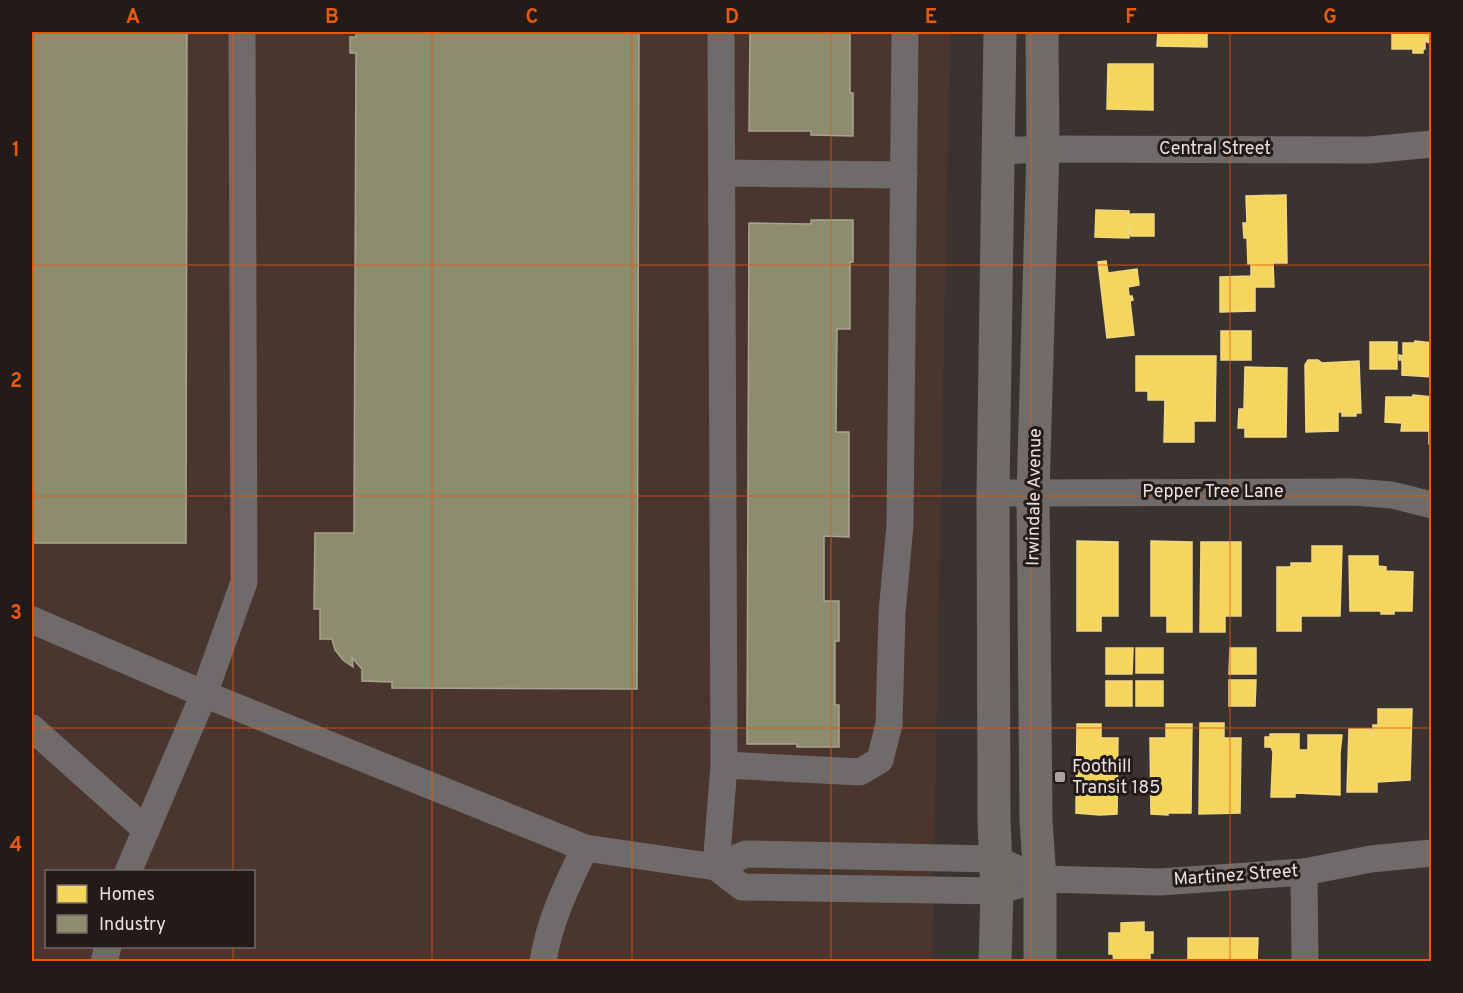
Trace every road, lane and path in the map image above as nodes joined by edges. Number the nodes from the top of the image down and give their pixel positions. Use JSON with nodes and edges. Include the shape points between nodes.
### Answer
{"nodes":[{"id":1,"x":242,"y":32,"type":"edge"},
{"id":2,"x":721,"y":32,"type":"edge"},
{"id":3,"x":905,"y":32,"type":"edge"},
{"id":4,"x":1000,"y":32,"type":"edge"},
{"id":5,"x":1042,"y":32,"type":"edge"},
{"id":6,"x":1431,"y":144,"type":"edge"},
{"id":7,"x":1043,"y":148,"type":"junction"},
{"id":8,"x":999,"y":151,"type":"junction"},
{"id":9,"x":722,"y":173,"type":"junction"},
{"id":10,"x":904,"y":174,"type":"junction"},
{"id":11,"x":993,"y":493,"type":"junction"},
{"id":12,"x":1033,"y":493,"type":"junction"},
{"id":13,"x":1431,"y":505,"type":"edge"},
{"id":14,"x":32,"y":620,"type":"edge"},
{"id":15,"x":204,"y":694,"type":"junction"},
{"id":16,"x":32,"y":728,"type":"edge"},
{"id":17,"x":724,"y":765,"type":"junction"},
{"id":18,"x":146,"y":830,"type":"junction"},
{"id":19,"x":585,"y":848,"type":"junction"},
{"id":20,"x":1431,"y":853,"type":"edge"},
{"id":21,"x":996,"y":859,"type":"junction"},
{"id":22,"x":716,"y":867,"type":"junction"},
{"id":23,"x":129,"y":870,"type":"edge"},
{"id":24,"x":1304,"y":872,"type":"junction"},
{"id":25,"x":1040,"y":879,"type":"junction"},
{"id":26,"x":997,"y":891,"type":"junction"},
{"id":27,"x":543,"y":962,"type":"edge"},
{"id":28,"x":995,"y":962,"type":"edge"},
{"id":29,"x":1040,"y":962,"type":"edge"},
{"id":30,"x":1305,"y":962,"type":"edge"}],
"edges":[{"from":1,"to":15,"type":"street","via":[[244,582]]},
{"from":2,"to":9,"type":"street"},
{"from":3,"to":10,"type":"street"},
{"from":4,"to":8,"type":"main road"},
{"from":5,"to":7,"type":"main road","name":"Irwindale Avenue"},
{"from":6,"to":7,"type":"street","name":"Central Street","via":[[1369,150]]},
{"from":7,"to":8,"type":"street","name":"Central Street"},
{"from":7,"to":12,"type":"main road","name":"Irwindale Avenue"},
{"from":8,"to":11,"type":"main road"},
{"from":9,"to":10,"type":"street"},
{"from":9,"to":17,"type":"street"},
{"from":10,"to":17,"type":"street","via":[[900,525],[892,613],[889,724],[880,760],[860,772]]},
{"from":11,"to":12,"type":"street","name":"Pepper Tree Lane"},
{"from":11,"to":21,"type":"main road"},
{"from":12,"to":13,"type":"street","name":"Pepper Tree Lane","via":[[1354,492],[1392,495]]},
{"from":12,"to":25,"type":"main road","name":"Irwindale Avenue"},
{"from":14,"to":15,"type":"street"},
{"from":15,"to":18,"type":"street"},
{"from":15,"to":19,"type":"street"},
{"from":16,"to":18,"type":"street"},
{"from":17,"to":22,"type":"street"},
{"from":18,"to":23,"type":"street"},
{"from":19,"to":22,"type":"street"},
{"from":19,"to":27,"type":"street","via":[[562,897],[546,941]]},
{"from":20,"to":24,"type":"street","name":"Martinez Street"},
{"from":21,"to":22,"type":"street","via":[[746,854]]},
{"from":21,"to":25,"type":"street"},
{"from":21,"to":26,"type":"main road"},
{"from":22,"to":26,"type":"street","via":[[742,887]]},
{"from":24,"to":25,"type":"street","name":"Martinez Street","via":[[1160,882]]},
{"from":24,"to":30,"type":"street"},
{"from":25,"to":26,"type":"street"},
{"from":25,"to":29,"type":"main road","name":"Irwindale Avenue"},
{"from":26,"to":28,"type":"main road"}]}
